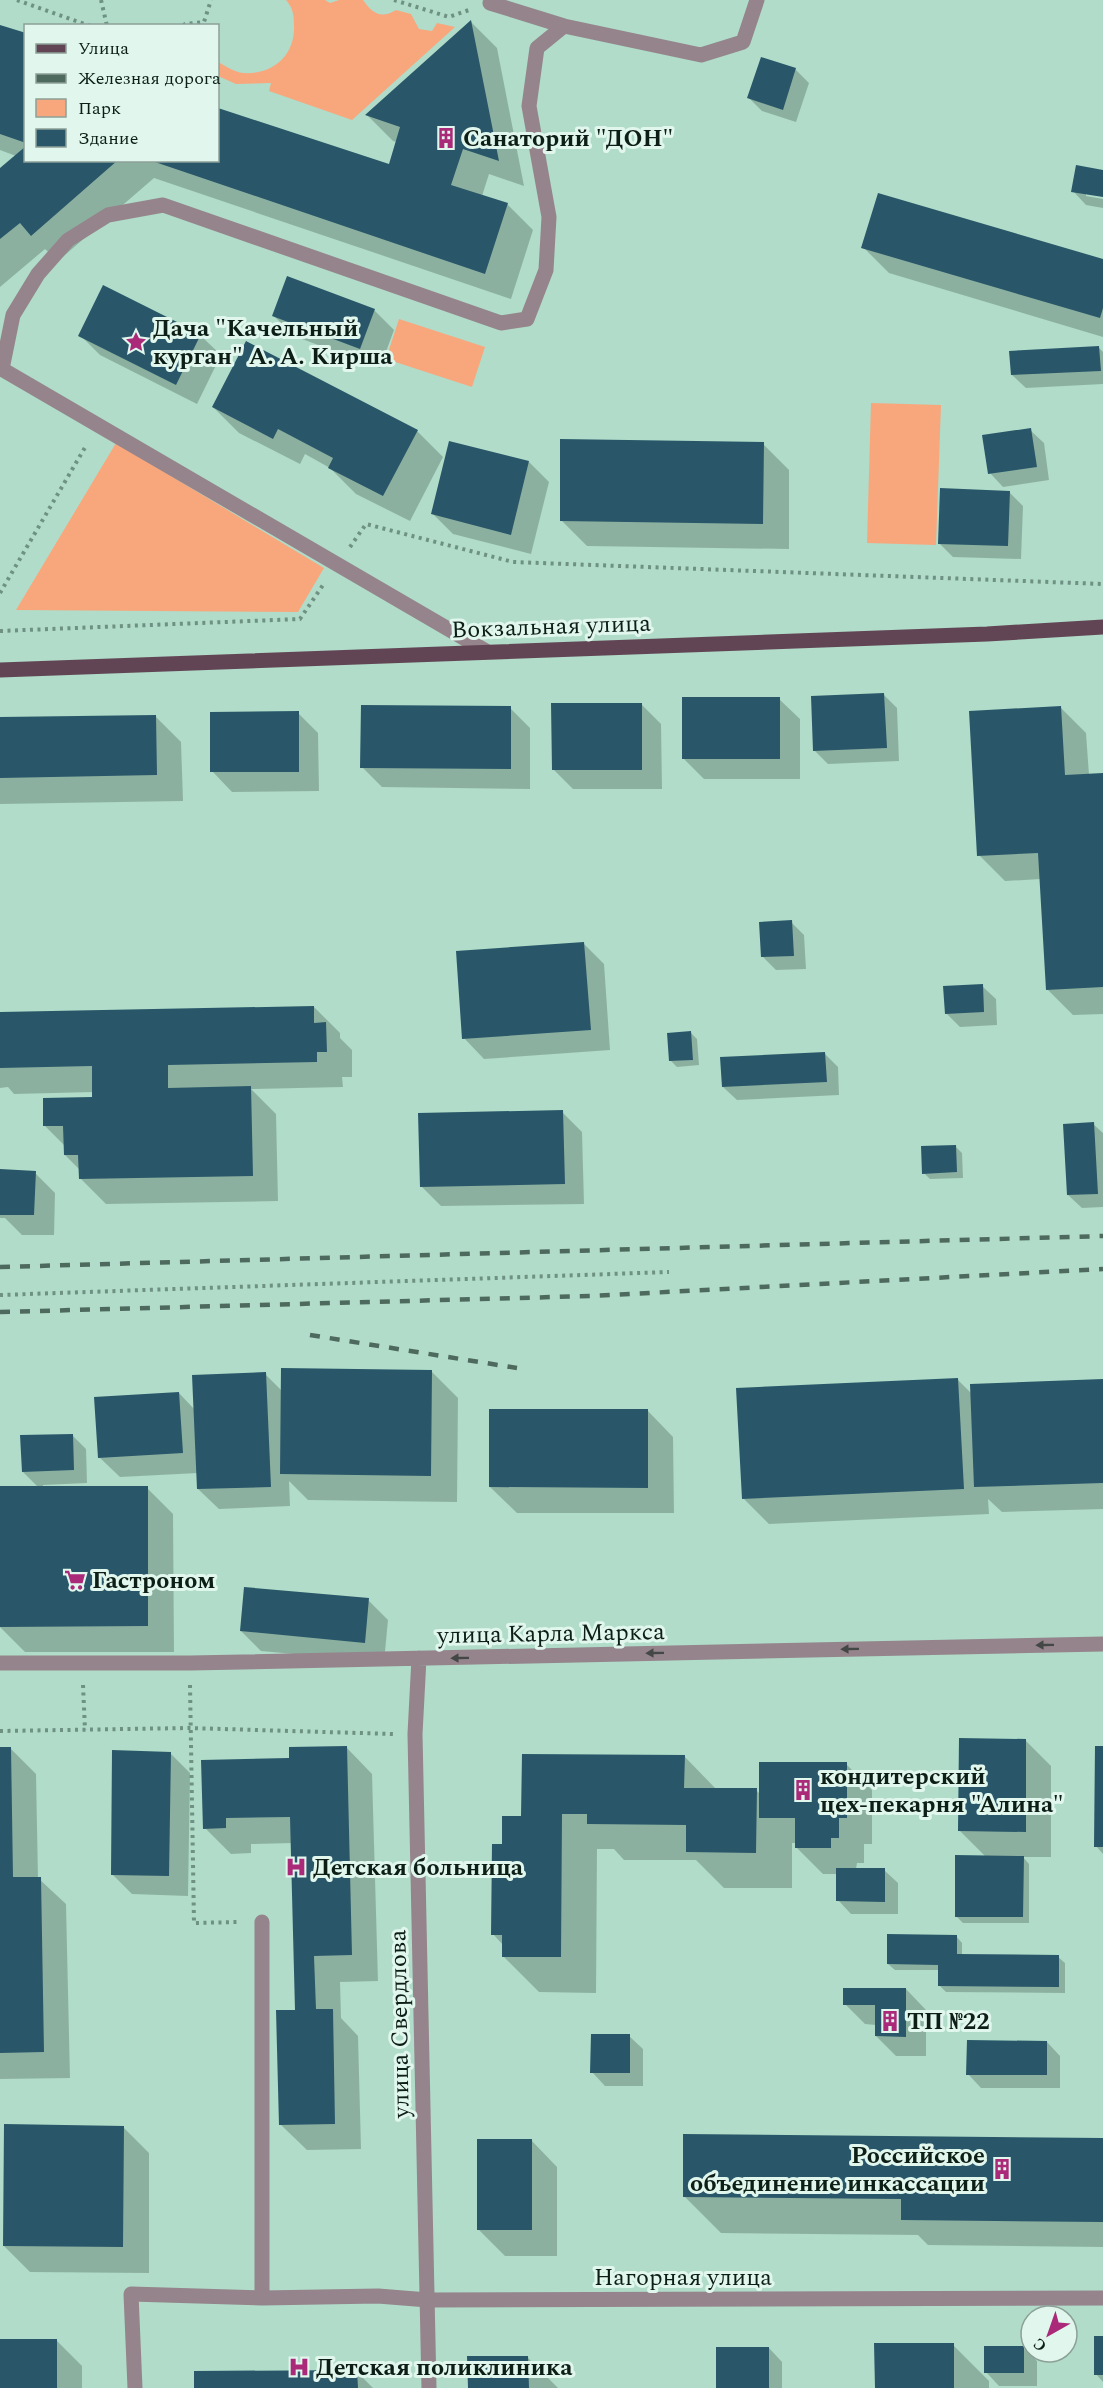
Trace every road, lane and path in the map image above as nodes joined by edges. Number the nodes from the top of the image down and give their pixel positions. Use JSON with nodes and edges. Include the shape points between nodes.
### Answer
{"nodes":[{"id":1,"x":17,"y":0,"type":"edge"},
{"id":2,"x":100,"y":0,"type":"edge"},
{"id":3,"x":211,"y":0,"type":"edge"},
{"id":4,"x":394,"y":0,"type":"edge"},
{"id":5,"x":757,"y":0,"type":"edge"},
{"id":6,"x":490,"y":3,"type":"joint"},
{"id":7,"x":84,"y":24,"type":"edge"},
{"id":8,"x":106,"y":24,"type":"edge"},
{"id":9,"x":185,"y":24,"type":"edge"},
{"id":10,"x":564,"y":26,"type":"junction"},
{"id":11,"x":7,"y":318,"type":"edge"},
{"id":12,"x":1,"y":368,"type":"edge"},
{"id":13,"x":98,"y":425,"type":"junction"},
{"id":14,"x":336,"y":565,"type":"junction"},
{"id":15,"x":1103,"y":584,"type":"edge"},
{"id":16,"x":0,"y":593,"type":"edge"},
{"id":17,"x":1103,"y":627,"type":"edge"},
{"id":18,"x":0,"y":631,"type":"edge"},
{"id":19,"x":486,"y":651,"type":"junction"},
{"id":20,"x":0,"y":670,"type":"edge"},
{"id":21,"x":669,"y":1272,"type":"dead end"},
{"id":22,"x":0,"y":1295,"type":"edge"},
{"id":23,"x":1103,"y":1644,"type":"edge"},
{"id":24,"x":419,"y":1658,"type":"junction"},
{"id":25,"x":0,"y":1663,"type":"edge"},
{"id":26,"x":190,"y":1663,"type":"junction"},
{"id":27,"x":189,"y":1728,"type":"junction"},
{"id":28,"x":0,"y":1731,"type":"edge"},
{"id":29,"x":415,"y":1734,"type":"junction"},
{"id":30,"x":262,"y":1922,"type":"joint"},
{"id":31,"x":262,"y":2298,"type":"junction"},
{"id":32,"x":1103,"y":2298,"type":"edge"},
{"id":33,"x":428,"y":2300,"type":"junction"},
{"id":34,"x":135,"y":2388,"type":"edge"},
{"id":35,"x":429,"y":2388,"type":"edge"}],
"edges":[{"from":1,"to":7,"type":"path"},
{"from":2,"to":8,"type":"path"},
{"from":3,"to":9,"type":"path","via":[[204,22]]},
{"from":4,"to":6,"type":"path","via":[[450,17]]},
{"from":5,"to":10,"type":"street","via":[[743,42],[701,55]]},
{"from":6,"to":10,"type":"street"},
{"from":10,"to":11,"type":"street","via":[[537,48],[529,106],[549,217],[546,270],[527,319],[501,323],[163,206],[108,215],[68,240]]},
{"from":11,"to":12,"type":"street"},
{"from":12,"to":13,"type":"street"},
{"from":13,"to":14,"type":"street"},
{"from":13,"to":16,"type":"path"},
{"from":14,"to":15,"type":"path","via":[[366,524],[513,562]]},
{"from":14,"to":18,"type":"path","via":[[300,619]]},
{"from":14,"to":19,"type":"street"},
{"from":17,"to":19,"type":"main road","name":"Вокзальная улица"},
{"from":19,"to":20,"type":"main road","name":"Вокзальная улица"},
{"from":21,"to":22,"type":"path"},
{"from":23,"to":24,"type":"street","name":"улица Карла Маркса","one_way":true},
{"from":24,"to":26,"type":"street","name":"улица Карла Маркса"},
{"from":24,"to":29,"type":"street","name":"улица Свердлова"},
{"from":25,"to":26,"type":"street","name":"улица Карла Маркса"},
{"from":26,"to":27,"type":"path"},
{"from":27,"to":28,"type":"path"},
{"from":27,"to":29,"type":"path"},
{"from":27,"to":30,"type":"path","via":[[194,1923]]},
{"from":29,"to":33,"type":"street","name":"улица Свердлова"},
{"from":30,"to":31,"type":"street"},
{"from":31,"to":33,"type":"street","name":"Нагорная улица","via":[[378,2296]]},
{"from":31,"to":34,"type":"street","name":"Нагорная улица","via":[[131,2294]]},
{"from":32,"to":33,"type":"street","name":"Нагорная улица"},
{"from":33,"to":35,"type":"street","name":"улица Свердлова"}]}
